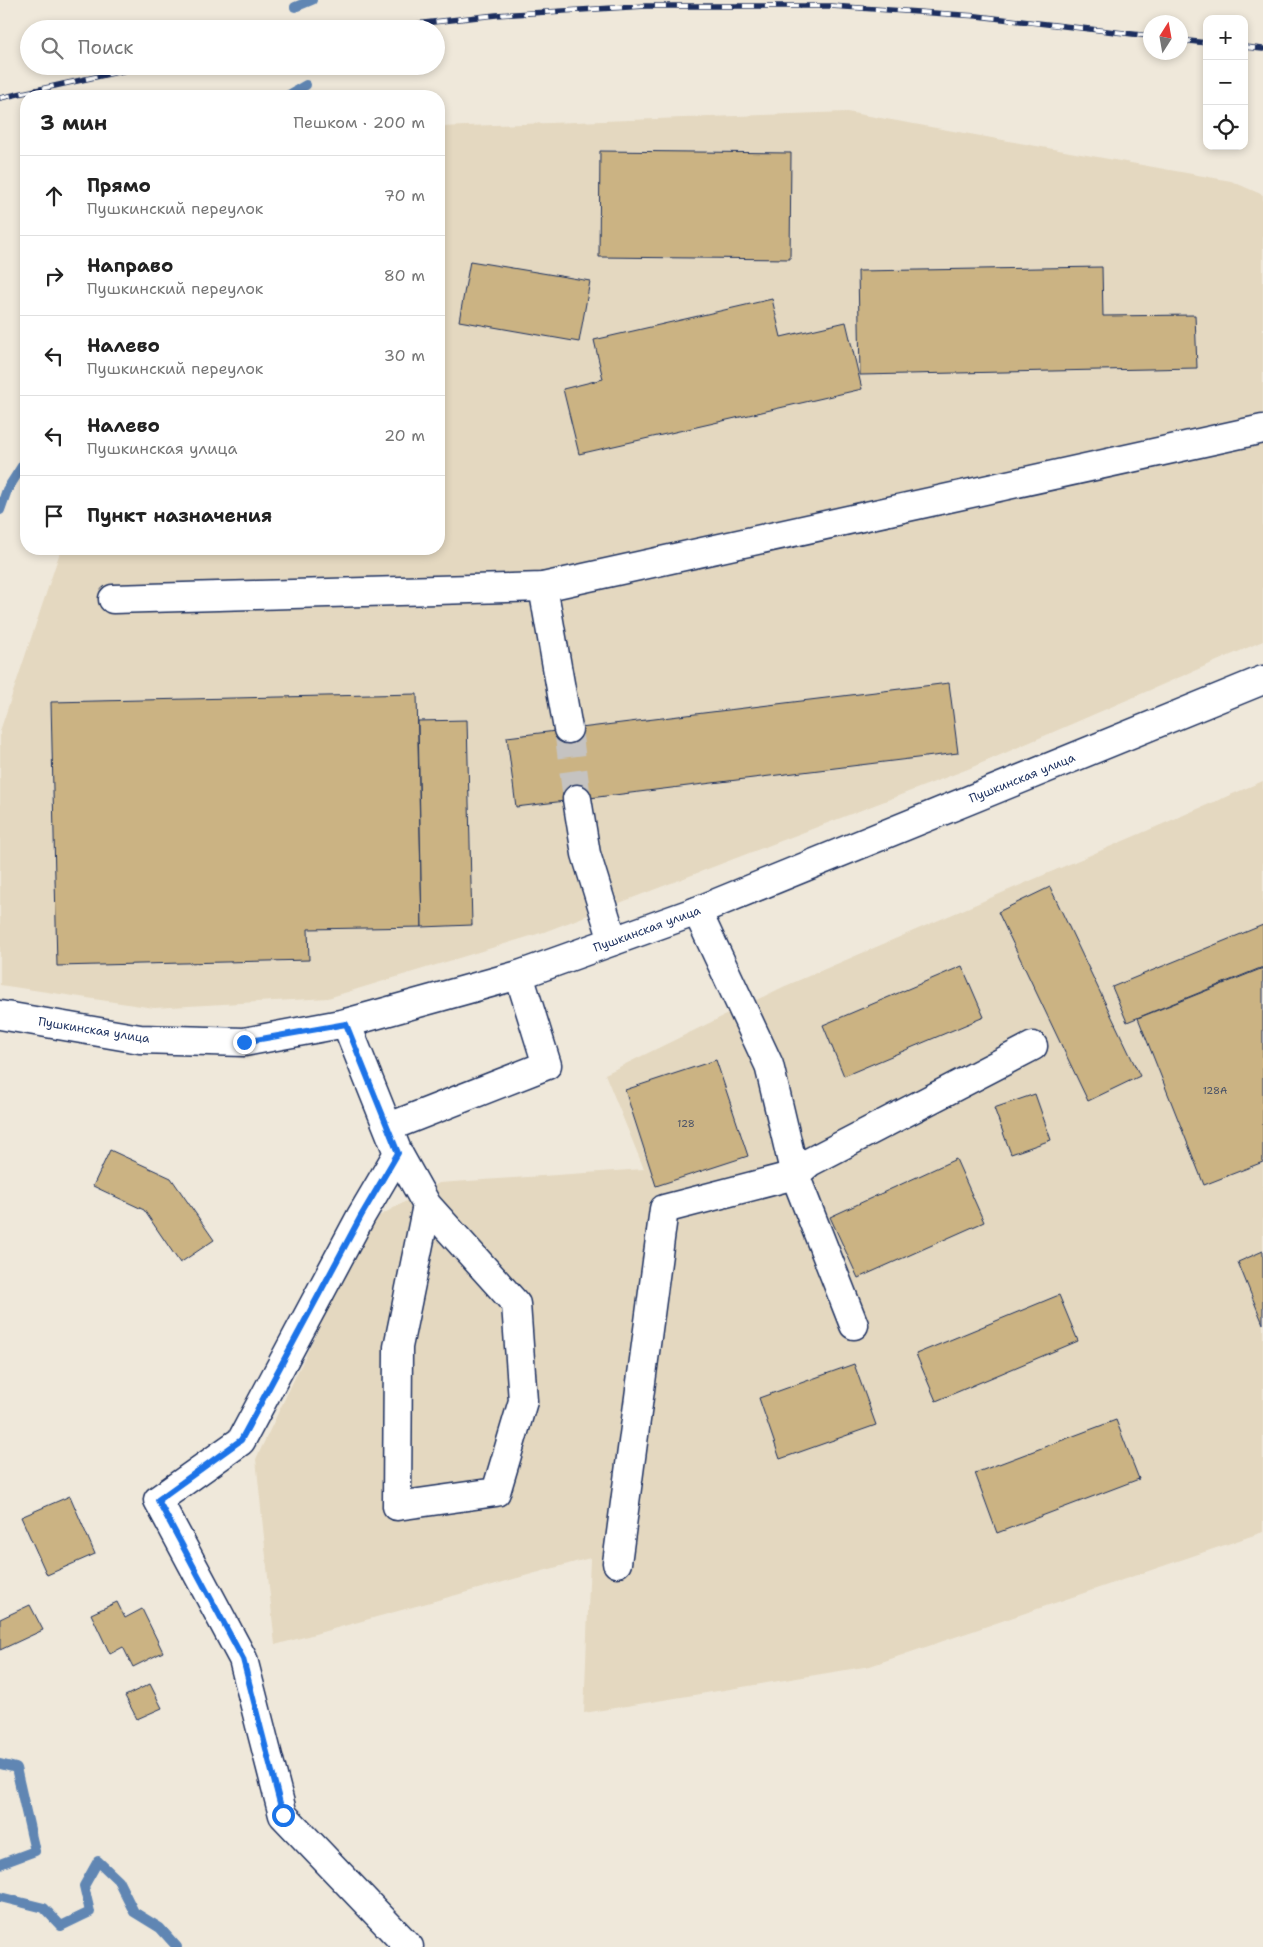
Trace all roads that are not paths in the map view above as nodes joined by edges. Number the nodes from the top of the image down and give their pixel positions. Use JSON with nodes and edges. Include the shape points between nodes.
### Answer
{"nodes":[{"id":1,"x":1263,"y":429,"type":"edge"},
{"id":2,"x":543,"y":587,"type":"junction"},
{"id":3,"x":113,"y":599,"type":"dead end"},
{"id":4,"x":1263,"y":680,"type":"edge"},
{"id":5,"x":568,"y":729,"type":"tunnel mouth"},
{"id":6,"x":577,"y":799,"type":"tunnel mouth"},
{"id":7,"x":697,"y":911,"type":"junction"},
{"id":8,"x":614,"y":941,"type":"junction"},
{"id":9,"x":519,"y":975,"type":"junction"},
{"id":10,"x":0,"y":1015,"type":"edge"},
{"id":11,"x":346,"y":1024,"type":"junction"},
{"id":12,"x":1033,"y":1046,"type":"dead end"},
{"id":13,"x":389,"y":1127,"type":"junction"},
{"id":14,"x":398,"y":1153,"type":"junction"},
{"id":15,"x":795,"y":1174,"type":"junction"},
{"id":16,"x":427,"y":1205,"type":"junction"},
{"id":17,"x":854,"y":1325,"type":"dead end"},
{"id":18,"x":617,"y":1563,"type":"dead end"},
{"id":19,"x":409,"y":1947,"type":"edge"}],
"edges":[{"from":1,"to":2,"type":"street"},
{"from":2,"to":3,"type":"street"},
{"from":2,"to":5,"type":"street"},
{"from":4,"to":7,"type":"street","name":"Пушкинская улица"},
{"from":6,"to":8,"type":"street","via":[[586,854]]},
{"from":7,"to":8,"type":"street","name":"Пушкинская улица"},
{"from":7,"to":15,"type":"street","via":[[769,1065]]},
{"from":8,"to":9,"type":"street","name":"Пушкинская улица"},
{"from":9,"to":11,"type":"street","name":"Пушкинская улица"},
{"from":9,"to":13,"type":"street","via":[[547,1065]]},
{"from":10,"to":11,"type":"street","name":"Пушкинская улица","via":[[140,1039],[244,1042]]},
{"from":11,"to":13,"type":"street"},
{"from":12,"to":15,"type":"street","via":[[810,1162]]},
{"from":13,"to":14,"type":"street"},
{"from":14,"to":16,"type":"street"},
{"from":14,"to":19,"type":"street","via":[[241,1440],[158,1500],[243,1659],[283,1815]]},
{"from":15,"to":17,"type":"street"},
{"from":15,"to":18,"type":"street","via":[[664,1209]]},
{"from":16,"to":16,"type":"street","via":[[516,1304],[523,1400],[496,1492],[397,1506],[398,1347]]}]}
